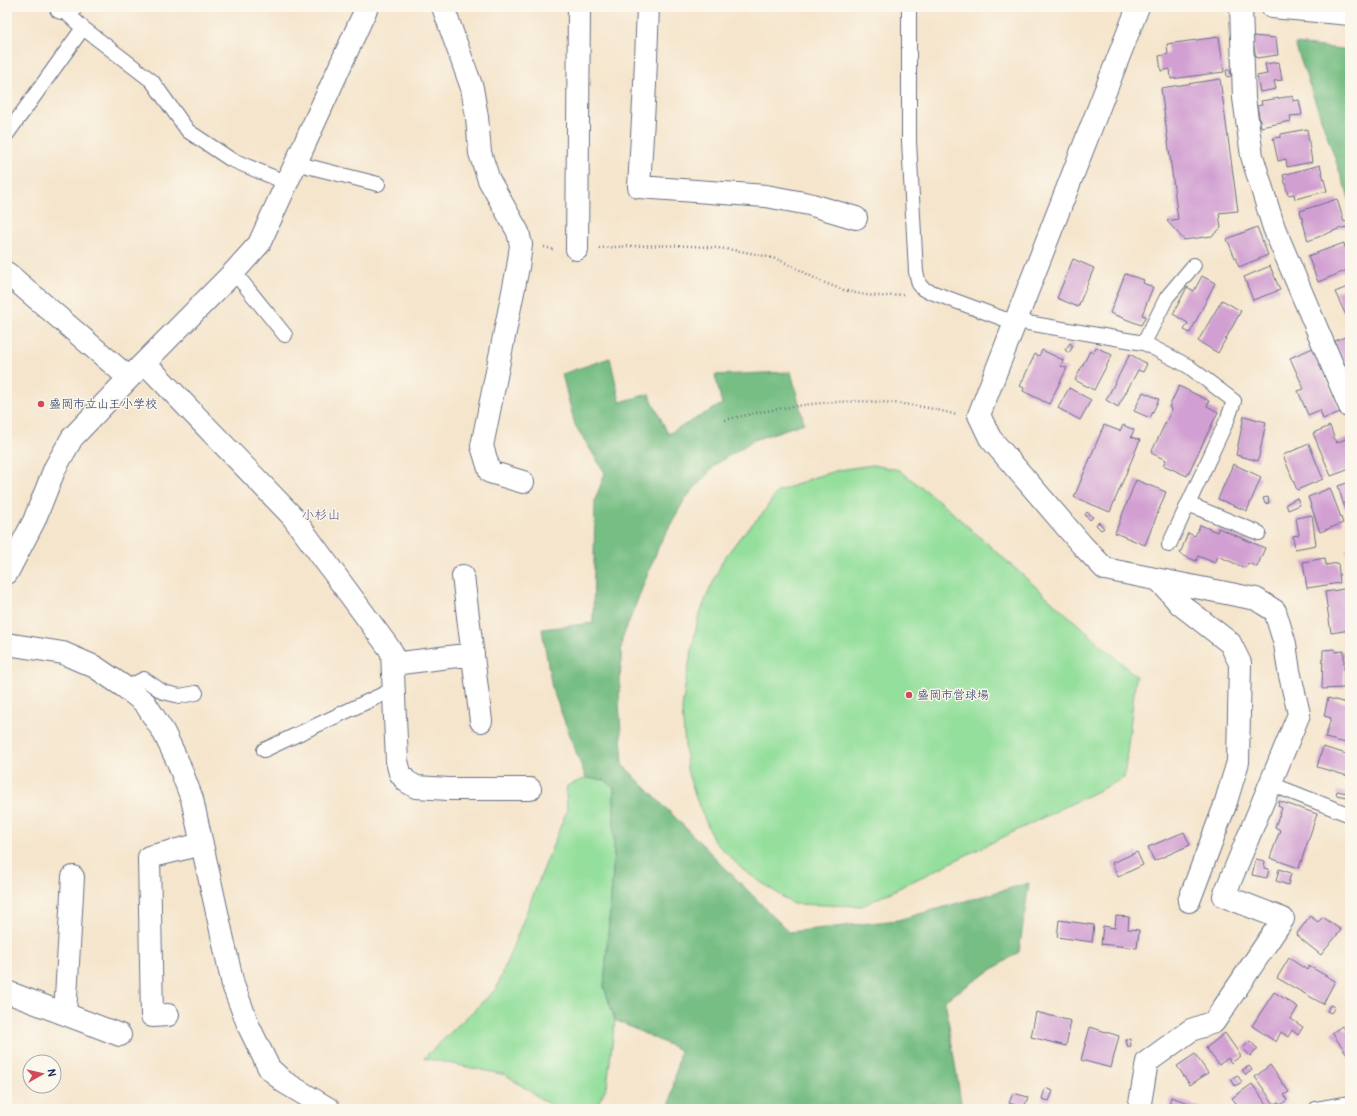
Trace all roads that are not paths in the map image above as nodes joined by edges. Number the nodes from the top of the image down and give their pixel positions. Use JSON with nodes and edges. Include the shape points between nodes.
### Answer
{"nodes":[{"id":1,"x":64,"y":7,"type":"edge"},
{"id":2,"x":367,"y":7,"type":"edge"},
{"id":3,"x":443,"y":7,"type":"edge"},
{"id":4,"x":579,"y":7,"type":"edge"},
{"id":5,"x":648,"y":7,"type":"edge"},
{"id":6,"x":909,"y":7,"type":"edge"},
{"id":7,"x":1138,"y":7,"type":"edge"},
{"id":8,"x":1241,"y":7,"type":"edge"},
{"id":9,"x":1272,"y":7,"type":"edge"},
{"id":10,"x":1350,"y":14,"type":"edge"},
{"id":11,"x":83,"y":28,"type":"junction"},
{"id":12,"x":7,"y":134,"type":"edge"},
{"id":13,"x":291,"y":173,"type":"junction"},
{"id":14,"x":378,"y":184,"type":"dead end"},
{"id":15,"x":856,"y":218,"type":"dead end"},
{"id":16,"x":577,"y":249,"type":"road end"},
{"id":17,"x":1194,"y":265,"type":"dead end"},
{"id":18,"x":234,"y":272,"type":"junction"},
{"id":19,"x":7,"y":274,"type":"edge"},
{"id":20,"x":1015,"y":321,"type":"junction"},
{"id":21,"x":285,"y":335,"type":"dead end"},
{"id":22,"x":1144,"y":343,"type":"junction"},
{"id":23,"x":145,"y":363,"type":"junction"},
{"id":24,"x":129,"y":378,"type":"junction"},
{"id":25,"x":1350,"y":407,"type":"edge"},
{"id":26,"x":522,"y":482,"type":"dead end"},
{"id":27,"x":1188,"y":504,"type":"junction"},
{"id":28,"x":1259,"y":533,"type":"dead end"},
{"id":29,"x":1169,"y":545,"type":"dead end"},
{"id":30,"x":7,"y":573,"type":"edge"},
{"id":31,"x":463,"y":576,"type":"dead end"},
{"id":32,"x":1159,"y":580,"type":"junction"},
{"id":33,"x":7,"y":644,"type":"edge"},
{"id":34,"x":473,"y":654,"type":"junction"},
{"id":35,"x":393,"y":664,"type":"junction"},
{"id":36,"x":126,"y":688,"type":"junction"},
{"id":37,"x":394,"y":689,"type":"junction"},
{"id":38,"x":196,"y":693,"type":"dead end"},
{"id":39,"x":481,"y":721,"type":"dead end"},
{"id":40,"x":264,"y":750,"type":"dead end"},
{"id":41,"x":1271,"y":784,"type":"junction"},
{"id":42,"x":530,"y":789,"type":"dead end"},
{"id":43,"x":1350,"y":815,"type":"edge"},
{"id":44,"x":202,"y":844,"type":"junction"},
{"id":45,"x":73,"y":877,"type":"dead end"},
{"id":46,"x":1189,"y":901,"type":"dead end"},
{"id":47,"x":7,"y":992,"type":"edge"},
{"id":48,"x":66,"y":1014,"type":"junction"},
{"id":49,"x":168,"y":1015,"type":"dead end"},
{"id":50,"x":120,"y":1035,"type":"dead end"},
{"id":51,"x":1350,"y":1103,"type":"edge"},
{"id":52,"x":329,"y":1109,"type":"edge"},
{"id":53,"x":1139,"y":1109,"type":"edge"},
{"id":54,"x":1316,"y":1109,"type":"edge"}],
"edges":[{"from":1,"to":11,"type":"lane"},
{"from":2,"to":13,"type":"main road"},
{"from":3,"to":26,"type":"main road","via":[[472,88],[480,153],[485,172],[518,232],[521,245],[482,446],[490,472]]},
{"from":4,"to":16,"type":"main road"},
{"from":5,"to":15,"type":"main road","via":[[639,187],[766,196],[809,204]]},
{"from":6,"to":20,"type":"lane","via":[[909,141],[916,272],[919,284],[923,288]]},
{"from":7,"to":20,"type":"main road"},
{"from":8,"to":25,"type":"main road","via":[[1244,98],[1252,156],[1274,228]]},
{"from":9,"to":10,"type":"main road"},
{"from":11,"to":12,"type":"lane"},
{"from":11,"to":13,"type":"lane","via":[[152,81],[188,131],[230,159]]},
{"from":13,"to":14,"type":"lane"},
{"from":13,"to":18,"type":"main road","via":[[259,244]]},
{"from":17,"to":22,"type":"lane","via":[[1167,297]]},
{"from":18,"to":21,"type":"lane"},
{"from":18,"to":23,"type":"main road"},
{"from":19,"to":24,"type":"main road"},
{"from":20,"to":22,"type":"lane"},
{"from":20,"to":32,"type":"main road","via":[[979,415],[990,438],[1105,569]]},
{"from":22,"to":27,"type":"lane","via":[[1188,366],[1234,401]]},
{"from":23,"to":24,"type":"main road"},
{"from":23,"to":35,"type":"main road","via":[[292,516],[392,652]]},
{"from":24,"to":30,"type":"main road","via":[[72,438],[62,453],[34,521]]},
{"from":27,"to":28,"type":"lane"},
{"from":27,"to":29,"type":"lane"},
{"from":31,"to":34,"type":"main road"},
{"from":32,"to":41,"type":"main road","via":[[1256,599],[1275,612],[1285,644],[1299,714]]},
{"from":32,"to":46,"type":"main road","via":[[1180,604],[1230,643],[1240,663],[1238,762],[1224,808]]},
{"from":33,"to":36,"type":"main road","via":[[63,654],[95,667]]},
{"from":34,"to":35,"type":"main road"},
{"from":34,"to":39,"type":"main road"},
{"from":35,"to":37,"type":"main road"},
{"from":36,"to":38,"type":"lane","via":[[144,679],[163,692],[180,696]]},
{"from":36,"to":44,"type":"main road","via":[[145,704],[164,733],[192,799]]},
{"from":37,"to":40,"type":"lane"},
{"from":37,"to":42,"type":"main road","via":[[397,761],[400,773],[406,781],[416,787]]},
{"from":41,"to":43,"type":"lane"},
{"from":41,"to":53,"type":"main road","via":[[1224,896],[1282,918],[1214,1022],[1191,1030],[1147,1062]]},
{"from":44,"to":49,"type":"main road","via":[[148,858],[152,1016]]},
{"from":44,"to":52,"type":"main road","via":[[233,985],[249,1027],[269,1068],[284,1082]]},
{"from":45,"to":48,"type":"main road"},
{"from":47,"to":48,"type":"main road"},
{"from":48,"to":50,"type":"main road"},
{"from":51,"to":54,"type":"lane"}]}
